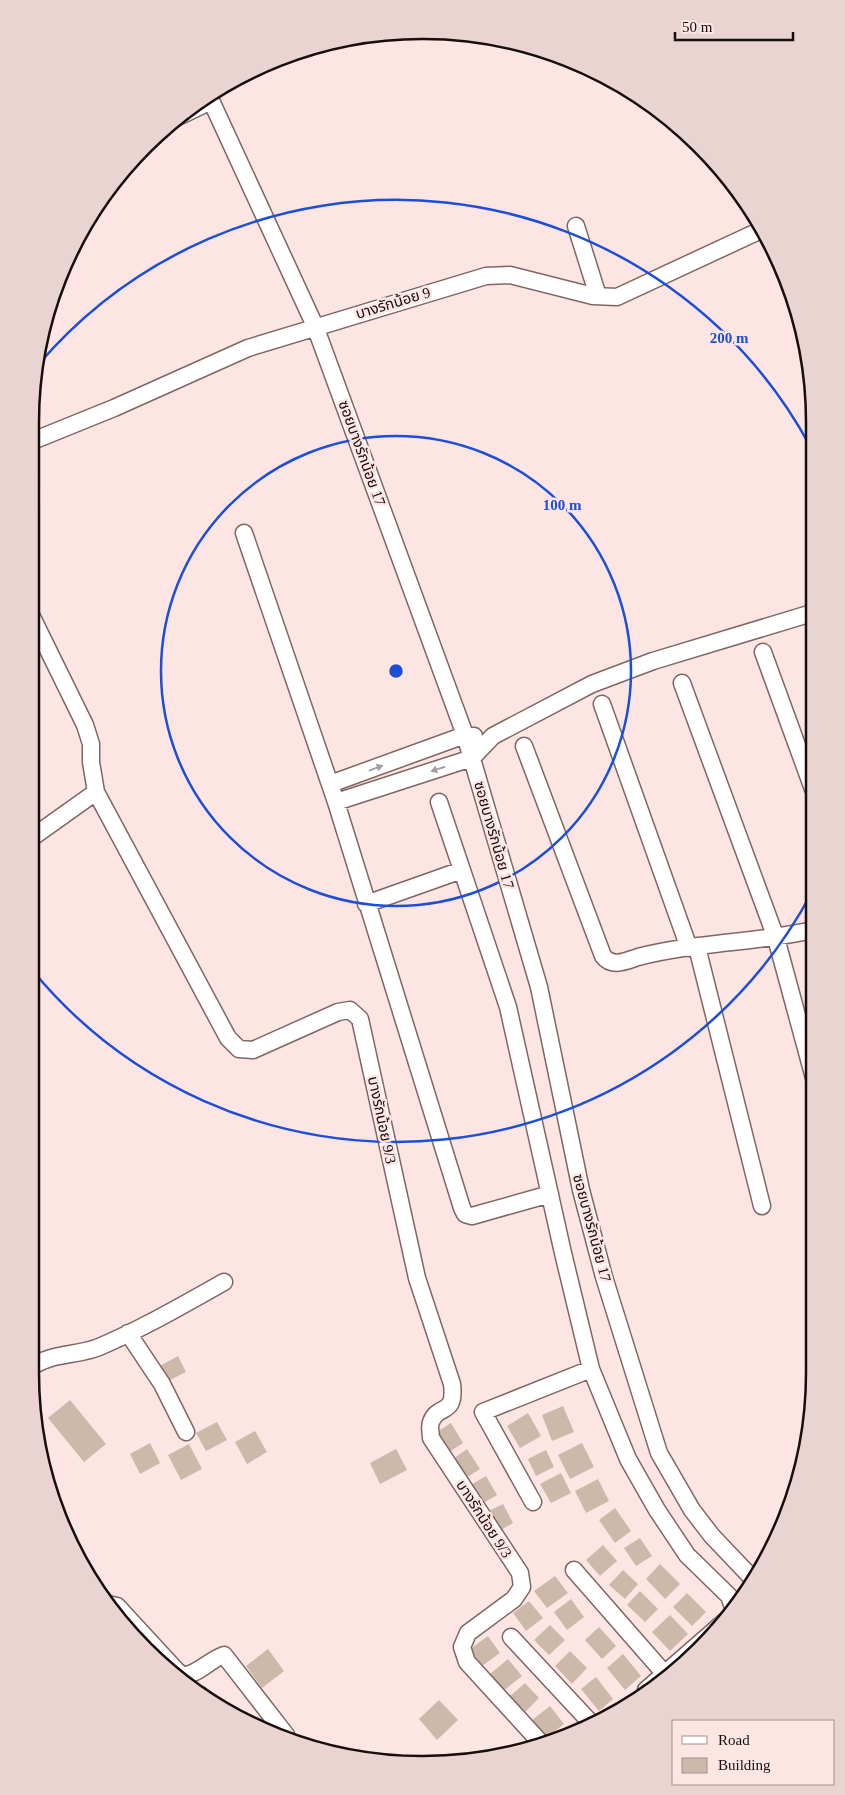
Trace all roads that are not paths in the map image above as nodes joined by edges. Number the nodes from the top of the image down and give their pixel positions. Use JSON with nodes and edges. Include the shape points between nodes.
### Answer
{"nodes":[{"id":1,"x":212,"y":101,"type":"edge"},
{"id":2,"x":576,"y":226,"type":"dead end"},
{"id":3,"x":756,"y":232,"type":"edge"},
{"id":4,"x":598,"y":296,"type":"junction"},
{"id":5,"x":315,"y":326,"type":"junction"},
{"id":6,"x":39,"y":438,"type":"edge"},
{"id":7,"x":244,"y":533,"type":"dead end"},
{"id":8,"x":806,"y":614,"type":"edge"},
{"id":9,"x":39,"y":631,"type":"edge"},
{"id":10,"x":764,"y":652,"type":"dead end"},
{"id":11,"x":682,"y":684,"type":"dead end"},
{"id":12,"x":602,"y":704,"type":"dead end"},
{"id":13,"x":465,"y":735,"type":"junction"},
{"id":14,"x":493,"y":736,"type":"junction"},
{"id":15,"x":524,"y":746,"type":"dead end"},
{"id":16,"x":472,"y":758,"type":"junction"},
{"id":17,"x":806,"y":769,"type":"edge"},
{"id":18,"x":330,"y":784,"type":"junction"},
{"id":19,"x":96,"y":792,"type":"junction"},
{"id":20,"x":336,"y":802,"type":"junction"},
{"id":21,"x":439,"y":802,"type":"dead end"},
{"id":22,"x":39,"y":833,"type":"edge"},
{"id":23,"x":462,"y":870,"type":"junction"},
{"id":24,"x":366,"y":904,"type":"junction"},
{"id":25,"x":806,"y":932,"type":"edge"},
{"id":26,"x":776,"y":938,"type":"junction"},
{"id":27,"x":693,"y":947,"type":"junction"},
{"id":28,"x":806,"y":1049,"type":"edge"},
{"id":29,"x":550,"y":1194,"type":"junction"},
{"id":30,"x":762,"y":1206,"type":"dead end"},
{"id":31,"x":224,"y":1282,"type":"dead end"},
{"id":32,"x":128,"y":1333,"type":"junction"},
{"id":33,"x":39,"y":1362,"type":"edge"},
{"id":34,"x":591,"y":1369,"type":"junction"},
{"id":35,"x":186,"y":1432,"type":"dead end"},
{"id":36,"x":533,"y":1502,"type":"dead end"},
{"id":37,"x":574,"y":1570,"type":"dead end"},
{"id":38,"x":749,"y":1575,"type":"edge"},
{"id":39,"x":730,"y":1601,"type":"edge"},
{"id":40,"x":130,"y":1621,"type":"edge"},
{"id":41,"x":511,"y":1637,"type":"dead end"},
{"id":42,"x":156,"y":1649,"type":"edge"},
{"id":43,"x":663,"y":1672,"type":"edge"},
{"id":44,"x":187,"y":1676,"type":"edge"},
{"id":45,"x":587,"y":1719,"type":"edge"},
{"id":46,"x":281,"y":1729,"type":"edge"},
{"id":47,"x":537,"y":1739,"type":"edge"}],
"edges":[{"from":1,"to":5,"type":"street","name":"ซอยบางรักน้อย 17"},
{"from":2,"to":4,"type":"street"},
{"from":3,"to":4,"type":"street","name":"บางรักน้อย 9","via":[[617,297]]},
{"from":4,"to":5,"type":"street","name":"บางรักน้อย 9","via":[[510,275],[486,276]]},
{"from":5,"to":6,"type":"street","name":"บางรักน้อย 9","via":[[227,355],[114,408]]},
{"from":5,"to":13,"type":"street","name":"ซอยบางรักน้อย 17"},
{"from":7,"to":18,"type":"street"},
{"from":8,"to":14,"type":"street","via":[[653,661],[592,684]]},
{"from":9,"to":19,"type":"street","name":"บางรักน้อย 9/3","via":[[85,725],[91,744]]},
{"from":10,"to":17,"type":"street"},
{"from":11,"to":26,"type":"street"},
{"from":12,"to":27,"type":"street"},
{"from":13,"to":14,"type":"street"},
{"from":13,"to":16,"type":"street","name":"ซอยบางรักน้อย 17"},
{"from":18,"to":13,"type":"street","one_way":true},
{"from":14,"to":16,"type":"street"},
{"from":15,"to":27,"type":"street","via":[[606,960],[617,963]]},
{"from":16,"to":20,"type":"street","one_way":true},
{"from":16,"to":38,"type":"street","name":"ซอยบางรักน้อย 17","via":[[538,987],[580,1190],[659,1452],[692,1510]]},
{"from":18,"to":20,"type":"street"},
{"from":19,"to":22,"type":"street"},
{"from":19,"to":47,"type":"street","name":"บางรักน้อย 9/3","via":[[228,1038],[239,1049],[253,1050],[338,1012],[350,1010],[360,1019],[417,1278],[452,1384],[454,1398],[448,1408],[430,1422],[431,1438],[520,1573],[522,1587],[514,1598],[468,1633],[462,1647],[467,1662]]},
{"from":20,"to":24,"type":"street"},
{"from":21,"to":23,"type":"street"},
{"from":23,"to":24,"type":"street"},
{"from":23,"to":29,"type":"street","via":[[508,1007]]},
{"from":24,"to":29,"type":"street","via":[[465,1214],[472,1216]]},
{"from":25,"to":26,"type":"street"},
{"from":26,"to":27,"type":"street"},
{"from":26,"to":28,"type":"street"},
{"from":27,"to":30,"type":"street"},
{"from":29,"to":34,"type":"street"},
{"from":31,"to":32,"type":"street"},
{"from":32,"to":33,"type":"street","via":[[97,1348]]},
{"from":32,"to":35,"type":"street","via":[[162,1384]]},
{"from":34,"to":36,"type":"street","via":[[483,1412]]},
{"from":34,"to":39,"type":"street","via":[[628,1459],[657,1510],[686,1554],[729,1596]]},
{"from":37,"to":43,"type":"street"},
{"from":40,"to":42,"type":"street"},
{"from":41,"to":45,"type":"street"},
{"from":44,"to":46,"type":"street","via":[[224,1656]]}]}
